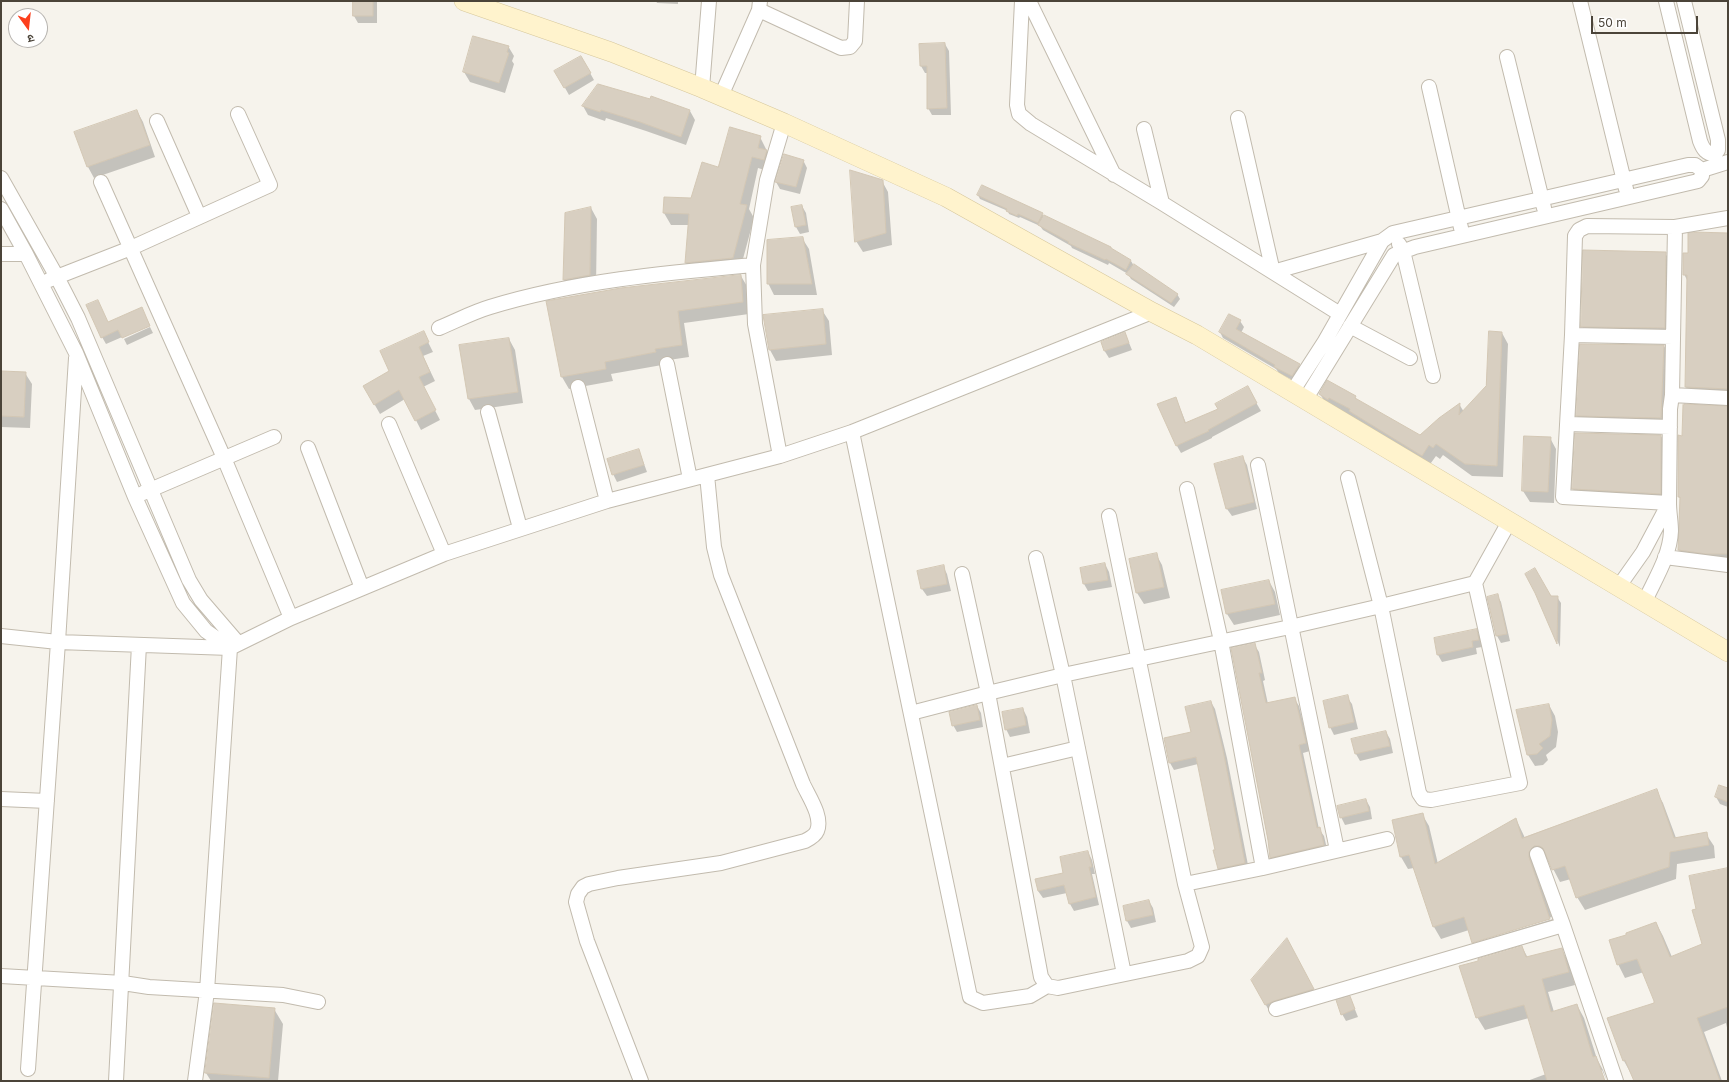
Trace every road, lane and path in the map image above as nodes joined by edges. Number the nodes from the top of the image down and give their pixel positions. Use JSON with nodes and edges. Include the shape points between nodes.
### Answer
{"nodes":[{"id":1,"x":464,"y":1,"type":"edge"},
{"id":2,"x":709,"y":1,"type":"edge"},
{"id":3,"x":857,"y":1,"type":"edge"},
{"id":4,"x":1022,"y":1,"type":"edge"},
{"id":5,"x":1029,"y":1,"type":"edge"},
{"id":6,"x":1580,"y":1,"type":"edge"},
{"id":7,"x":1666,"y":1,"type":"edge"},
{"id":8,"x":1684,"y":1,"type":"edge"},
{"id":9,"x":759,"y":6,"type":"edge"},
{"id":10,"x":1506,"y":57,"type":"dead end"},
{"id":11,"x":1429,"y":87,"type":"dead end"},
{"id":12,"x":702,"y":88,"type":"junction"},
{"id":13,"x":721,"y":96,"type":"junction"},
{"id":14,"x":238,"y":114,"type":"dead end"},
{"id":15,"x":1238,"y":118,"type":"dead end"},
{"id":16,"x":158,"y":121,"type":"dead end"},
{"id":17,"x":784,"y":123,"type":"junction"},
{"id":18,"x":1144,"y":129,"type":"dead end"},
{"id":19,"x":1720,"y":160,"type":"edge"},
{"id":20,"x":1702,"y":170,"type":"junction"},
{"id":21,"x":1114,"y":175,"type":"junction"},
{"id":22,"x":1,"y":178,"type":"edge"},
{"id":23,"x":1624,"y":180,"type":"junction"},
{"id":24,"x":101,"y":182,"type":"dead end"},
{"id":25,"x":1628,"y":197,"type":"junction"},
{"id":26,"x":1541,"y":199,"type":"junction"},
{"id":27,"x":1162,"y":203,"type":"junction"},
{"id":28,"x":1,"y":209,"type":"edge"},
{"id":29,"x":199,"y":216,"type":"junction"},
{"id":30,"x":1546,"y":216,"type":"junction"},
{"id":31,"x":1458,"y":218,"type":"junction"},
{"id":32,"x":1728,"y":218,"type":"edge"},
{"id":33,"x":1675,"y":227,"type":"junction"},
{"id":34,"x":1463,"y":236,"type":"junction"},
{"id":35,"x":1388,"y":237,"type":"junction"},
{"id":36,"x":131,"y":248,"type":"junction"},
{"id":37,"x":1403,"y":251,"type":"junction"},
{"id":38,"x":1,"y":254,"type":"edge"},
{"id":39,"x":26,"y":254,"type":"junction"},
{"id":40,"x":753,"y":265,"type":"junction"},
{"id":41,"x":1273,"y":272,"type":"junction"},
{"id":42,"x":57,"y":277,"type":"junction"},
{"id":43,"x":42,"y":283,"type":"junction"},
{"id":44,"x":1347,"y":302,"type":"junction"},
{"id":45,"x":1360,"y":309,"type":"junction"},
{"id":46,"x":1152,"y":312,"type":"junction"},
{"id":47,"x":1340,"y":314,"type":"junction"},
{"id":48,"x":1350,"y":326,"type":"junction"},
{"id":49,"x":440,"y":328,"type":"dead end"},
{"id":50,"x":1572,"y":336,"type":"junction"},
{"id":51,"x":1673,"y":338,"type":"junction"},
{"id":52,"x":76,"y":353,"type":"junction"},
{"id":53,"x":1410,"y":358,"type":"dead end"},
{"id":54,"x":667,"y":364,"type":"dead end"},
{"id":55,"x":1433,"y":376,"type":"dead end"},
{"id":56,"x":578,"y":387,"type":"dead end"},
{"id":57,"x":1672,"y":395,"type":"junction"},
{"id":58,"x":1299,"y":396,"type":"junction"},
{"id":59,"x":1728,"y":398,"type":"edge"},
{"id":60,"x":488,"y":412,"type":"dead end"},
{"id":61,"x":390,"y":424,"type":"dead end"},
{"id":62,"x":1567,"y":424,"type":"junction"},
{"id":63,"x":1670,"y":427,"type":"junction"},
{"id":64,"x":852,"y":432,"type":"junction"},
{"id":65,"x":274,"y":438,"type":"dead end"},
{"id":66,"x":308,"y":448,"type":"dead end"},
{"id":67,"x":780,"y":456,"type":"junction"},
{"id":68,"x":224,"y":458,"type":"junction"},
{"id":69,"x":1258,"y":465,"type":"dead end"},
{"id":70,"x":707,"y":475,"type":"junction"},
{"id":71,"x":1348,"y":478,"type":"dead end"},
{"id":72,"x":690,"y":479,"type":"junction"},
{"id":73,"x":1187,"y":489,"type":"dead end"},
{"id":74,"x":151,"y":490,"type":"junction"},
{"id":75,"x":136,"y":497,"type":"junction"},
{"id":76,"x":607,"y":501,"type":"junction"},
{"id":77,"x":1669,"y":503,"type":"junction"},
{"id":78,"x":1109,"y":516,"type":"dead end"},
{"id":79,"x":1510,"y":522,"type":"junction"},
{"id":80,"x":520,"y":528,"type":"junction"},
{"id":81,"x":444,"y":554,"type":"junction"},
{"id":82,"x":1665,"y":557,"type":"junction"},
{"id":83,"x":1036,"y":558,"type":"dead end"},
{"id":84,"x":1728,"y":564,"type":"edge"},
{"id":85,"x":962,"y":574,"type":"dead end"},
{"id":86,"x":1475,"y":582,"type":"junction"},
{"id":87,"x":1619,"y":586,"type":"junction"},
{"id":88,"x":362,"y":588,"type":"junction"},
{"id":89,"x":1645,"y":601,"type":"junction"},
{"id":90,"x":1381,"y":606,"type":"junction"},
{"id":91,"x":291,"y":618,"type":"junction"},
{"id":92,"x":1290,"y":627,"type":"junction"},
{"id":93,"x":1,"y":636,"type":"edge"},
{"id":94,"x":1221,"y":641,"type":"junction"},
{"id":95,"x":58,"y":642,"type":"junction"},
{"id":96,"x":139,"y":646,"type":"junction"},
{"id":97,"x":234,"y":646,"type":"junction"},
{"id":98,"x":1728,"y":652,"type":"edge"},
{"id":99,"x":1140,"y":660,"type":"junction"},
{"id":100,"x":1063,"y":675,"type":"junction"},
{"id":101,"x":988,"y":693,"type":"junction"},
{"id":102,"x":911,"y":713,"type":"junction"},
{"id":103,"x":1078,"y":748,"type":"junction"},
{"id":104,"x":1002,"y":766,"type":"junction"},
{"id":105,"x":1,"y":798,"type":"edge"},
{"id":106,"x":47,"y":801,"type":"junction"},
{"id":107,"x":1387,"y":839,"type":"dead end"},
{"id":108,"x":1337,"y":850,"type":"junction"},
{"id":109,"x":1537,"y":854,"type":"dead end"},
{"id":110,"x":1263,"y":868,"type":"junction"},
{"id":111,"x":1185,"y":884,"type":"junction"},
{"id":112,"x":1563,"y":925,"type":"junction"},
{"id":113,"x":1124,"y":974,"type":"junction"},
{"id":114,"x":1,"y":976,"type":"edge"},
{"id":115,"x":35,"y":978,"type":"junction"},
{"id":116,"x":122,"y":983,"type":"junction"},
{"id":117,"x":1047,"y":986,"type":"junction"},
{"id":118,"x":207,"y":991,"type":"junction"},
{"id":119,"x":318,"y":1002,"type":"dead end"},
{"id":120,"x":1276,"y":1009,"type":"dead end"},
{"id":121,"x":28,"y":1070,"type":"dead end"},
{"id":122,"x":639,"y":1076,"type":"edge"},
{"id":123,"x":116,"y":1081,"type":"edge"},
{"id":124,"x":195,"y":1081,"type":"edge"},
{"id":125,"x":1616,"y":1081,"type":"edge"}],
"edges":[{"from":1,"to":12,"type":"main road","via":[[611,52]]},
{"from":2,"to":12,"type":"street"},
{"from":3,"to":9,"type":"street","via":[[855,41],[850,47],[841,48]]},
{"from":4,"to":21,"type":"street","via":[[1017,105],[1019,114]]},
{"from":5,"to":21,"type":"street"},
{"from":6,"to":23,"type":"street"},
{"from":7,"to":19,"type":"street","via":[[1700,141],[1705,151]]},
{"from":8,"to":19,"type":"street","via":[[1718,140]]},
{"from":9,"to":13,"type":"street"},
{"from":10,"to":26,"type":"street"},
{"from":11,"to":31,"type":"street"},
{"from":12,"to":13,"type":"main road"},
{"from":13,"to":17,"type":"main road"},
{"from":14,"to":29,"type":"street","via":[[270,185]]},
{"from":15,"to":41,"type":"street"},
{"from":16,"to":29,"type":"street"},
{"from":17,"to":40,"type":"street","via":[[767,180]]},
{"from":17,"to":46,"type":"main road","via":[[946,197]]},
{"from":18,"to":27,"type":"street"},
{"from":19,"to":20,"type":"street"},
{"from":20,"to":23,"type":"street","via":[[1695,165],[1688,165]]},
{"from":20,"to":25,"type":"street","via":[[1702,176],[1698,181]]},
{"from":21,"to":27,"type":"street"},
{"from":22,"to":42,"type":"street"},
{"from":23,"to":25,"type":"street"},
{"from":23,"to":26,"type":"street"},
{"from":24,"to":36,"type":"street"},
{"from":25,"to":30,"type":"street"},
{"from":26,"to":30,"type":"street"},
{"from":26,"to":31,"type":"street"},
{"from":27,"to":41,"type":"street"},
{"from":28,"to":39,"type":"street"},
{"from":29,"to":36,"type":"street"},
{"from":30,"to":34,"type":"street"},
{"from":31,"to":34,"type":"street"},
{"from":31,"to":35,"type":"street"},
{"from":32,"to":33,"type":"street"},
{"from":33,"to":50,"type":"street","via":[[1594,225],[1580,230],[1575,236]]},
{"from":33,"to":51,"type":"street"},
{"from":34,"to":37,"type":"street"},
{"from":35,"to":37,"type":"street"},
{"from":35,"to":41,"type":"street"},
{"from":35,"to":44,"type":"street"},
{"from":36,"to":42,"type":"street"},
{"from":36,"to":68,"type":"street"},
{"from":37,"to":45,"type":"street","via":[[1394,255]]},
{"from":37,"to":55,"type":"street"},
{"from":38,"to":39,"type":"street"},
{"from":39,"to":43,"type":"street"},
{"from":40,"to":49,"type":"street","via":[[655,273],[572,286],[489,307]]},
{"from":40,"to":67,"type":"street","via":[[755,324]]},
{"from":41,"to":47,"type":"street"},
{"from":42,"to":43,"type":"street"},
{"from":42,"to":74,"type":"street","via":[[95,354]]},
{"from":43,"to":52,"type":"street"},
{"from":44,"to":45,"type":"street"},
{"from":44,"to":47,"type":"street"},
{"from":45,"to":48,"type":"street"},
{"from":46,"to":58,"type":"main road","via":[[1197,335]]},
{"from":46,"to":64,"type":"street"},
{"from":47,"to":58,"type":"street"},
{"from":48,"to":53,"type":"street"},
{"from":48,"to":58,"type":"street"},
{"from":50,"to":51,"type":"street"},
{"from":50,"to":62,"type":"street"},
{"from":51,"to":57,"type":"street"},
{"from":52,"to":75,"type":"street"},
{"from":52,"to":95,"type":"street"},
{"from":54,"to":72,"type":"street"},
{"from":56,"to":76,"type":"street"},
{"from":57,"to":59,"type":"street"},
{"from":57,"to":63,"type":"street"},
{"from":58,"to":79,"type":"main road"},
{"from":60,"to":80,"type":"street"},
{"from":61,"to":81,"type":"street"},
{"from":62,"to":63,"type":"street"},
{"from":62,"to":77,"type":"street","via":[[1563,497]]},
{"from":63,"to":77,"type":"street"},
{"from":64,"to":67,"type":"street"},
{"from":64,"to":102,"type":"street"},
{"from":65,"to":68,"type":"street"},
{"from":66,"to":88,"type":"street"},
{"from":67,"to":70,"type":"street"},
{"from":68,"to":74,"type":"street"},
{"from":68,"to":91,"type":"street"},
{"from":69,"to":92,"type":"street"},
{"from":70,"to":72,"type":"street"},
{"from":70,"to":122,"type":"street","via":[[714,547],[721,575],[817,815],[817,832],[805,841],[721,863],[618,878],[583,887],[576,902],[587,942]]},
{"from":71,"to":90,"type":"street"},
{"from":72,"to":76,"type":"street"},
{"from":73,"to":94,"type":"street"},
{"from":74,"to":75,"type":"street"},
{"from":74,"to":97,"type":"street","via":[[195,591]]},
{"from":75,"to":97,"type":"street","via":[[183,603],[206,631]]},
{"from":76,"to":80,"type":"street"},
{"from":77,"to":82,"type":"street","via":[[1671,532]]},
{"from":77,"to":87,"type":"street","via":[[1643,552]]},
{"from":78,"to":99,"type":"street"},
{"from":79,"to":86,"type":"street"},
{"from":79,"to":87,"type":"main road"},
{"from":80,"to":81,"type":"street"},
{"from":81,"to":88,"type":"street"},
{"from":82,"to":84,"type":"street"},
{"from":82,"to":89,"type":"street"},
{"from":83,"to":100,"type":"street"},
{"from":85,"to":101,"type":"street"},
{"from":86,"to":90,"type":"street"},
{"from":86,"to":90,"type":"street","via":[[1520,783],[1431,800],[1423,799],[1419,792]]},
{"from":87,"to":89,"type":"main road"},
{"from":88,"to":91,"type":"street"},
{"from":89,"to":98,"type":"main road"},
{"from":90,"to":92,"type":"street"},
{"from":91,"to":97,"type":"street"},
{"from":92,"to":94,"type":"street"},
{"from":92,"to":108,"type":"street"},
{"from":93,"to":95,"type":"street"},
{"from":94,"to":99,"type":"street"},
{"from":94,"to":110,"type":"street"},
{"from":95,"to":96,"type":"street"},
{"from":95,"to":106,"type":"street"},
{"from":96,"to":97,"type":"street"},
{"from":96,"to":116,"type":"street"},
{"from":97,"to":118,"type":"street"},
{"from":99,"to":100,"type":"street"},
{"from":99,"to":111,"type":"street"},
{"from":100,"to":101,"type":"street"},
{"from":100,"to":103,"type":"street"},
{"from":101,"to":102,"type":"street"},
{"from":101,"to":104,"type":"street"},
{"from":102,"to":117,"type":"street","via":[[970,997],[983,1002],[1030,996]]},
{"from":103,"to":104,"type":"street"},
{"from":103,"to":113,"type":"street"},
{"from":104,"to":117,"type":"street","via":[[1041,976]]},
{"from":105,"to":106,"type":"street"},
{"from":106,"to":115,"type":"street"},
{"from":107,"to":108,"type":"street"},
{"from":108,"to":110,"type":"street"},
{"from":109,"to":112,"type":"street"},
{"from":110,"to":111,"type":"street"},
{"from":111,"to":113,"type":"street","via":[[1202,947],[1198,956],[1188,961]]},
{"from":112,"to":120,"type":"street"},
{"from":112,"to":125,"type":"street"},
{"from":113,"to":117,"type":"street","via":[[1058,988]]},
{"from":114,"to":115,"type":"street"},
{"from":115,"to":116,"type":"street"},
{"from":115,"to":121,"type":"street"},
{"from":116,"to":118,"type":"street"},
{"from":116,"to":123,"type":"street"},
{"from":118,"to":119,"type":"street","via":[[283,995]]},
{"from":118,"to":124,"type":"street"}]}
